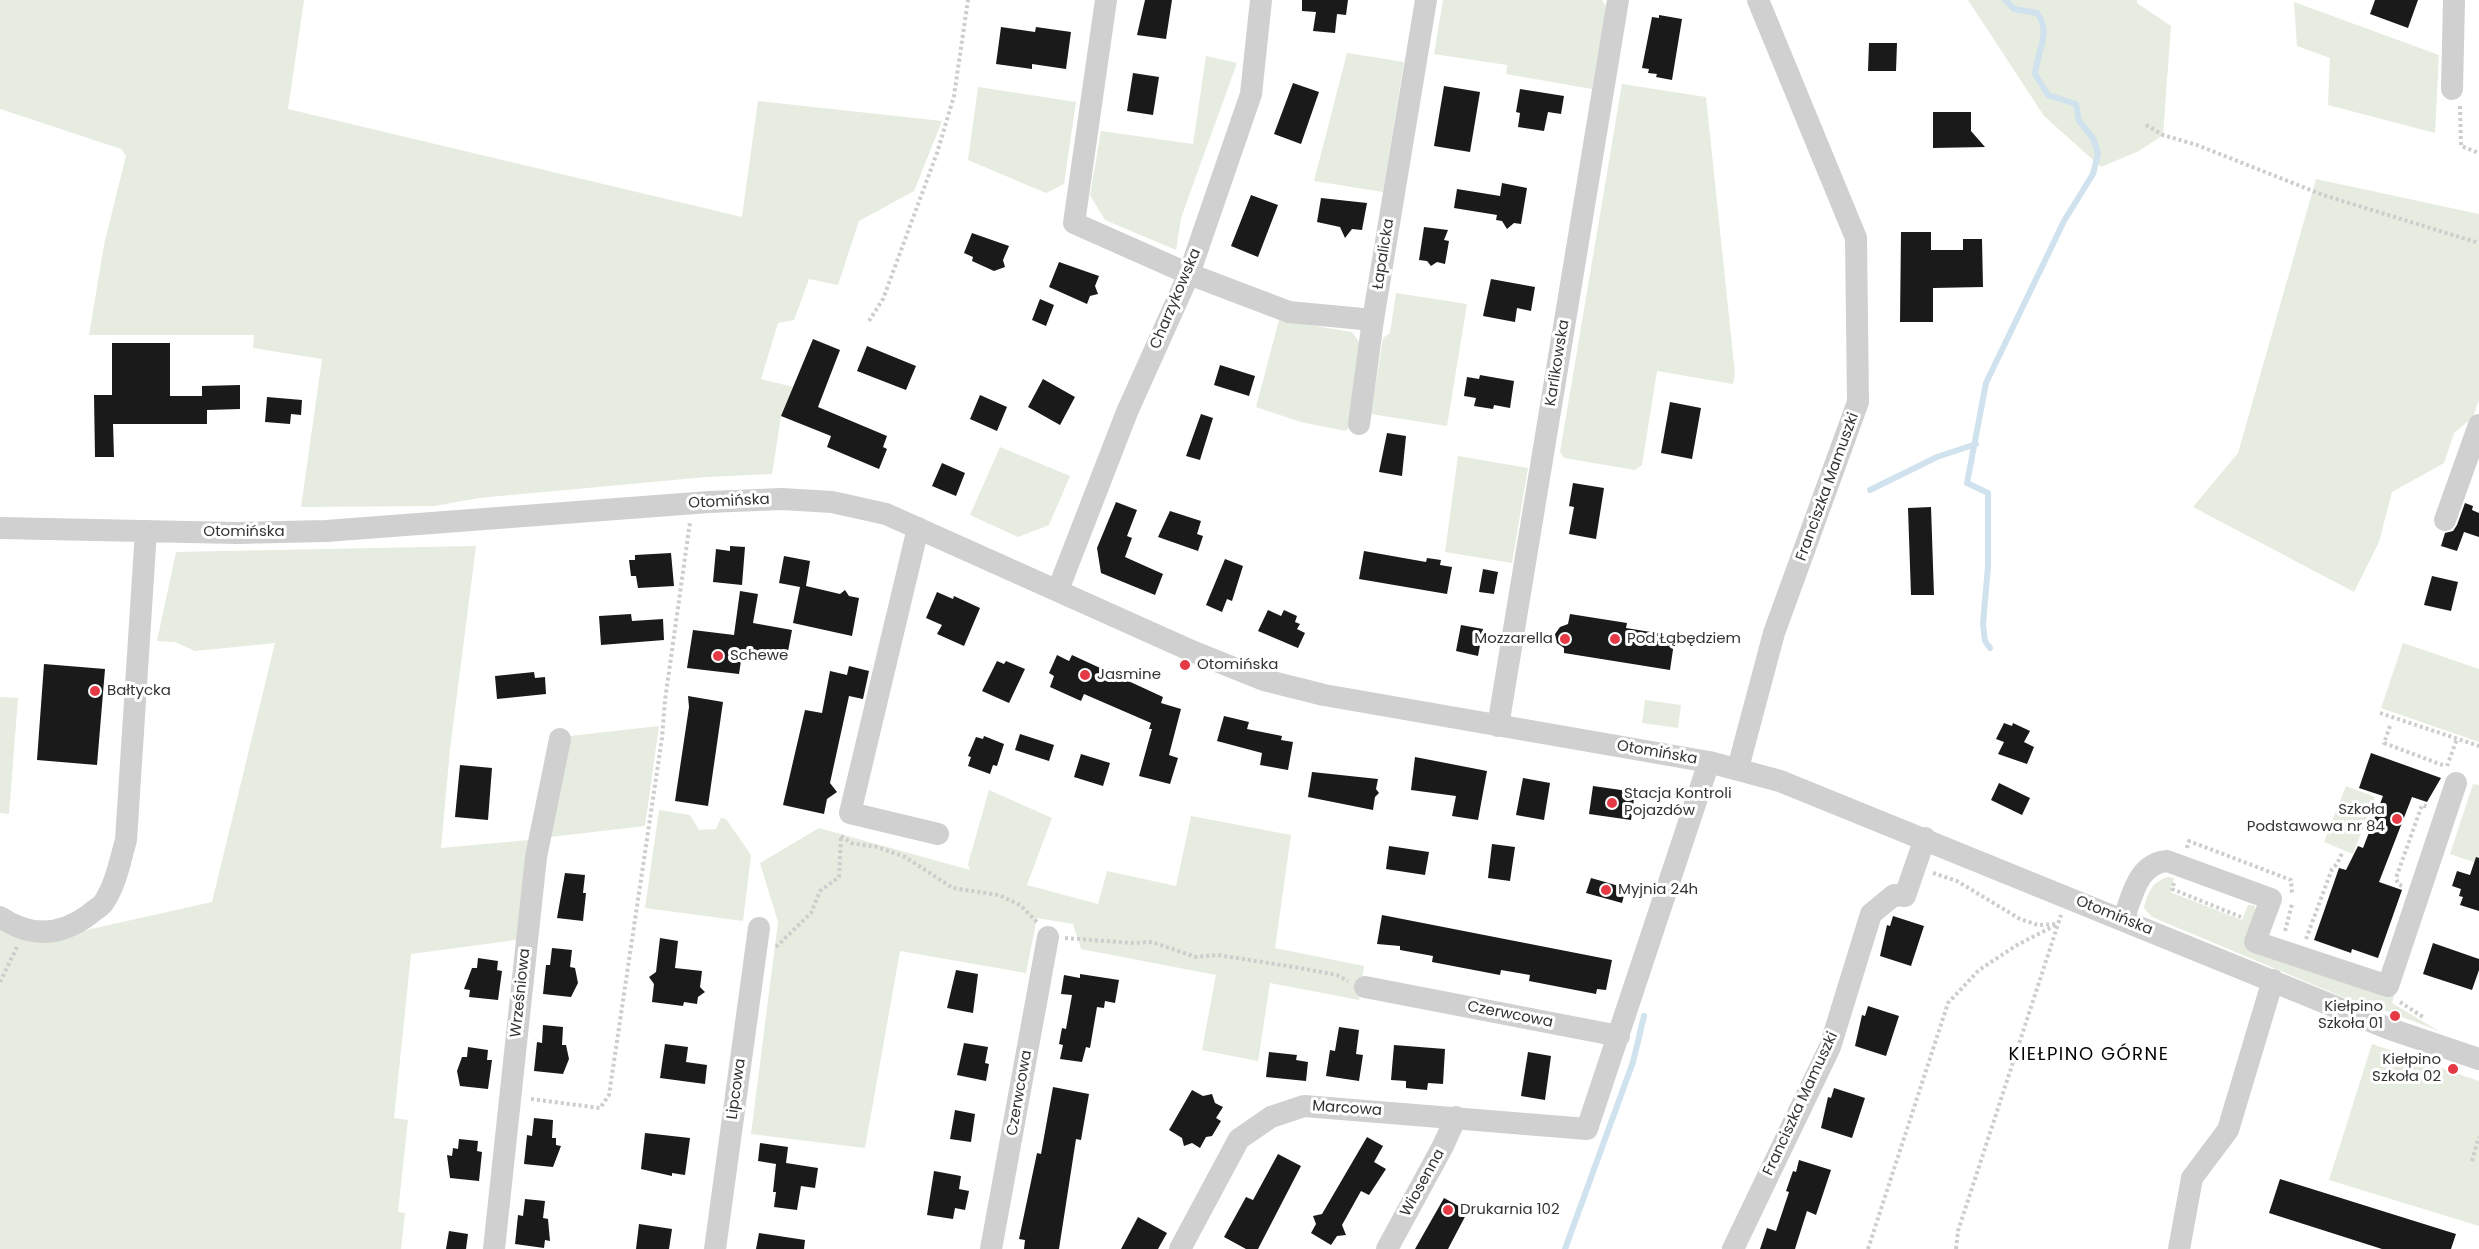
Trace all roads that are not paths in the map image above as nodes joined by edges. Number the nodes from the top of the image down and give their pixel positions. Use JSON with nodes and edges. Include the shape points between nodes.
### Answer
{"nodes":[{"id":1,"x":1106,"y":0,"type":"edge"},
{"id":2,"x":1261,"y":0,"type":"edge"},
{"id":3,"x":1426,"y":0,"type":"edge"},
{"id":4,"x":1618,"y":0,"type":"edge"},
{"id":5,"x":1758,"y":0,"type":"edge"},
{"id":6,"x":2454,"y":0,"type":"edge"},
{"id":7,"x":2452,"y":89,"type":"road end"},
{"id":8,"x":1190,"y":274,"type":"junction"},
{"id":9,"x":1373,"y":320,"type":"junction"},
{"id":10,"x":1359,"y":423,"type":"dead end"},
{"id":11,"x":2479,"y":425,"type":"edge"},
{"id":12,"x":2445,"y":520,"type":"dead end"},
{"id":13,"x":0,"y":528,"type":"edge"},
{"id":14,"x":918,"y":528,"type":"junction"},
{"id":15,"x":146,"y":531,"type":"junction"},
{"id":16,"x":1058,"y":590,"type":"junction"},
{"id":17,"x":1498,"y":726,"type":"junction"},
{"id":18,"x":560,"y":739,"type":"dead end"},
{"id":19,"x":1709,"y":762,"type":"junction"},
{"id":20,"x":1738,"y":768,"type":"junction"},
{"id":21,"x":2450,"y":780,"type":"road end"},
{"id":22,"x":938,"y":834,"type":"dead end"},
{"id":23,"x":1925,"y":838,"type":"junction"},
{"id":24,"x":0,"y":917,"type":"edge"},
{"id":25,"x":2123,"y":920,"type":"junction"},
{"id":26,"x":759,"y":928,"type":"dead end"},
{"id":27,"x":1048,"y":937,"type":"road end"},
{"id":28,"x":2273,"y":980,"type":"junction"},
{"id":29,"x":1365,"y":987,"type":"road end"},
{"id":30,"x":1619,"y":1036,"type":"junction"},
{"id":31,"x":2479,"y":1059,"type":"edge"},
{"id":32,"x":1456,"y":1117,"type":"junction"},
{"id":33,"x":494,"y":1249,"type":"edge"},
{"id":34,"x":715,"y":1249,"type":"edge"},
{"id":35,"x":991,"y":1249,"type":"edge"},
{"id":36,"x":1180,"y":1249,"type":"edge"},
{"id":37,"x":1387,"y":1249,"type":"edge"},
{"id":38,"x":1733,"y":1249,"type":"edge"},
{"id":39,"x":2179,"y":1249,"type":"edge"}],
"edges":[{"from":1,"to":8,"type":"street","via":[[1074,223]]},
{"from":2,"to":8,"type":"street","name":"Charzykowska","via":[[1251,94]]},
{"from":3,"to":9,"type":"street","name":"Łapalicka"},
{"from":4,"to":17,"type":"street","name":"Karlikowska"},
{"from":5,"to":20,"type":"street","name":"Franciszka Mamuszki","via":[[1856,238],[1858,402],[1774,633]]},
{"from":6,"to":7,"type":"street"},
{"from":8,"to":9,"type":"street","via":[[1289,312]]},
{"from":8,"to":16,"type":"street","name":"Charzykowska","via":[[1127,412]]},
{"from":9,"to":10,"type":"street","name":"Łapalicka"},
{"from":11,"to":12,"type":"street"},
{"from":13,"to":15,"type":"street","name":"Otomińska"},
{"from":14,"to":15,"type":"street","name":"Otomińska","via":[[886,514],[832,502],[782,499],[326,531]]},
{"from":14,"to":16,"type":"street","name":"Otomińska"},
{"from":14,"to":22,"type":"street","via":[[850,813]]},
{"from":15,"to":24,"type":"street","via":[[126,840],[117,874],[103,903],[78,922],[53,932],[31,933]]},
{"from":16,"to":17,"type":"street","name":"Otomińska","via":[[1264,680],[1324,695]]},
{"from":17,"to":19,"type":"street","name":"Otomińska"},
{"from":18,"to":33,"type":"street","name":"Wrześniowa","via":[[536,857]]},
{"from":19,"to":20,"type":"street","name":"Otomińska"},
{"from":19,"to":30,"type":"street"},
{"from":20,"to":23,"type":"street","name":"Otomińska","via":[[1829,798]]},
{"from":21,"to":25,"type":"street","via":[[2388,986],[2255,942],[2271,899],[2167,861],[2153,862],[2143,871]]},
{"from":23,"to":25,"type":"street","name":"Otomińska"},
{"from":23,"to":38,"type":"street","name":"Franciszka Mamuszki","via":[[1905,896],[1894,895],[1871,914],[1830,1047]]},
{"from":25,"to":28,"type":"street","name":"Otomińska"},
{"from":26,"to":34,"type":"street","name":"Lipcowa"},
{"from":27,"to":35,"type":"street","name":"Czerwcowa"},
{"from":28,"to":31,"type":"street","name":"Otomińska","via":[[2390,1029]]},
{"from":28,"to":39,"type":"street","via":[[2228,1130],[2192,1178]]},
{"from":29,"to":30,"type":"street","name":"Czerwcowa"},
{"from":30,"to":32,"type":"street","name":"Marcowa","via":[[1587,1129]]},
{"from":32,"to":36,"type":"street","name":"Marcowa","via":[[1304,1106],[1271,1117],[1239,1139]]},
{"from":32,"to":37,"type":"street","name":"Wiosenna"}]}
